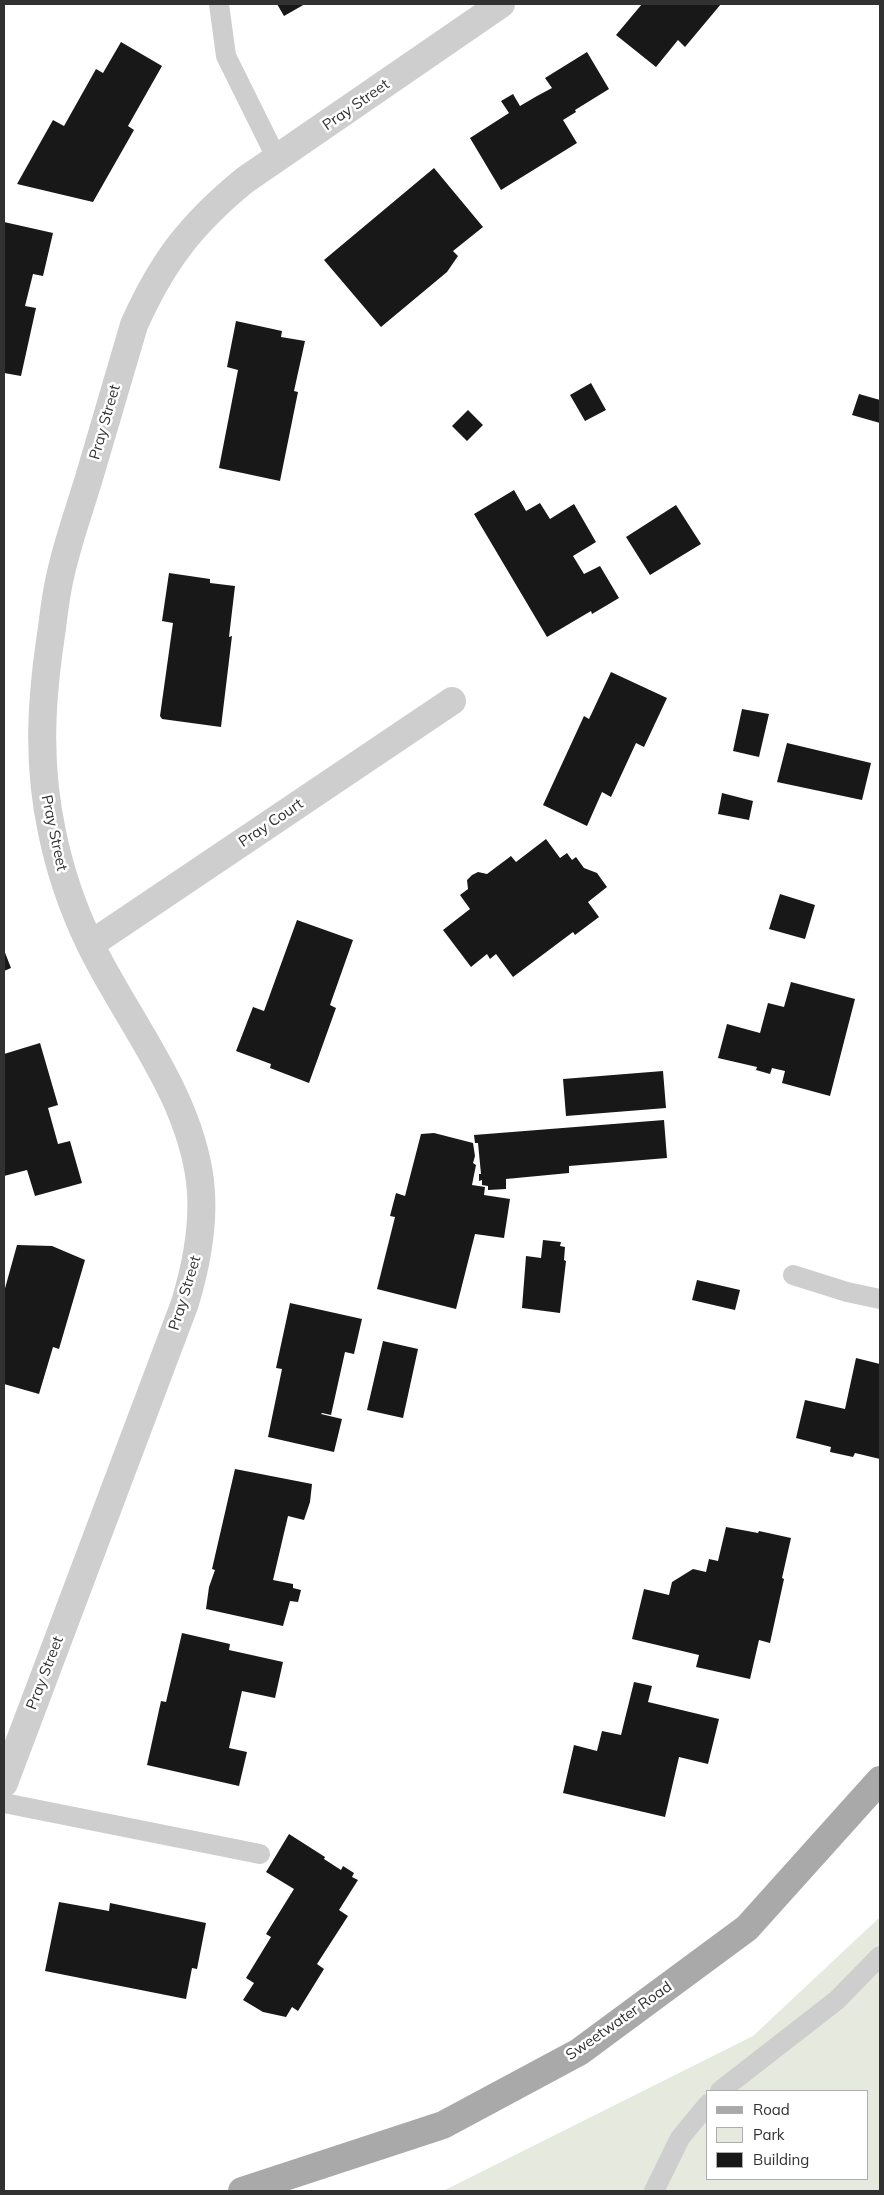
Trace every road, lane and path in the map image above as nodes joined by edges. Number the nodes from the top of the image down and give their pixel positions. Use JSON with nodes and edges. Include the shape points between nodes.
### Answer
{"nodes":[{"id":1,"x":219,"y":4,"type":"edge"},
{"id":2,"x":501,"y":4,"type":"edge"},
{"id":3,"x":277,"y":159,"type":"junction"},
{"id":4,"x":452,"y":701,"type":"dead end"},
{"id":5,"x":91,"y":944,"type":"junction"},
{"id":6,"x":793,"y":1275,"type":"dead end"},
{"id":7,"x":880,"y":1299,"type":"edge"},
{"id":8,"x":880,"y":1780,"type":"edge"},
{"id":9,"x":4,"y":1783,"type":"edge"},
{"id":10,"x":4,"y":1803,"type":"edge"},
{"id":11,"x":260,"y":1854,"type":"dead end"},
{"id":12,"x":880,"y":1956,"type":"edge"},
{"id":13,"x":721,"y":2090,"type":"edge"},
{"id":14,"x":706,"y":2106,"type":"edge"},
{"id":15,"x":242,"y":2191,"type":"edge"},
{"id":16,"x":654,"y":2191,"type":"edge"}],
"edges":[{"from":1,"to":3,"type":"lane","via":[[226,56]]},
{"from":2,"to":3,"type":"street","name":"Pray Street"},
{"from":3,"to":5,"type":"street","name":"Pray Street","via":[[245,180],[190,230],[149,292],[134,325],[60,577],[43,683],[43,782],[61,870]]},
{"from":4,"to":5,"type":"street","name":"Pray Court"},
{"from":5,"to":9,"type":"street","name":"Pray Street","via":[[180,1108],[200,1182],[199,1248],[185,1303]]},
{"from":6,"to":7,"type":"lane"},
{"from":8,"to":15,"type":"main road","name":"Sweetwater Road","via":[[748,1928],[579,2052],[443,2125]]},
{"from":10,"to":11,"type":"lane"},
{"from":12,"to":13,"type":"lane","via":[[837,2000]]},
{"from":14,"to":16,"type":"lane","via":[[680,2138]]}]}
